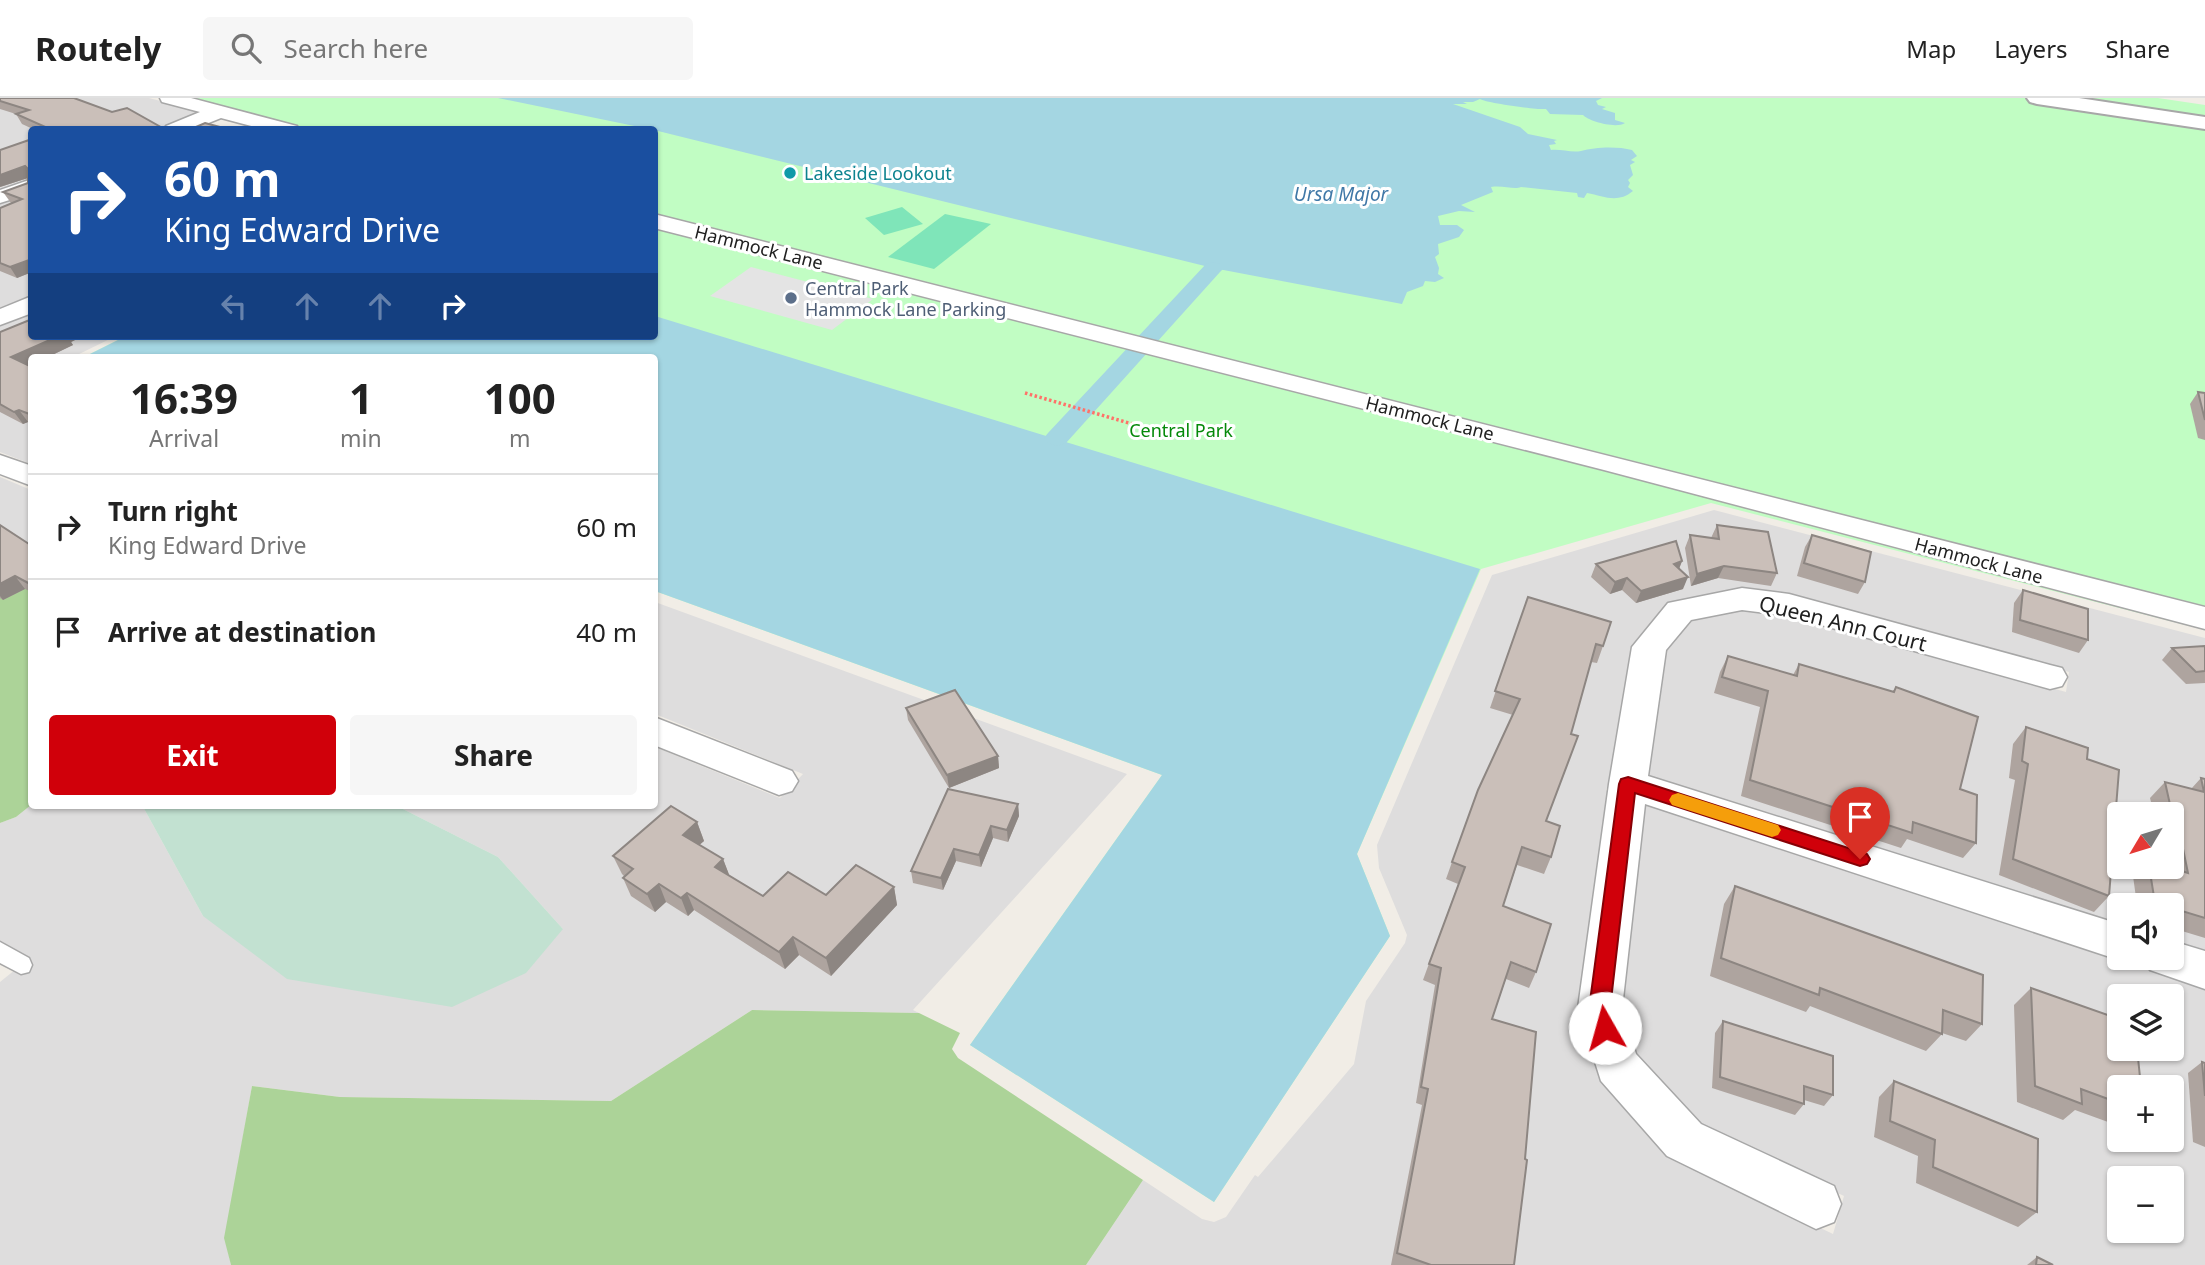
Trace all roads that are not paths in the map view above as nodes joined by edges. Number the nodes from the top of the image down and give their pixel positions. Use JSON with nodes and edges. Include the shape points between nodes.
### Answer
{"nodes":[{"id":1,"x":169,"y":98,"type":"edge"},
{"id":2,"x":2037,"y":98,"type":"edge"},
{"id":3,"x":220,"y":111,"type":"junction"},
{"id":4,"x":2205,"y":123,"type":"edge"},
{"id":5,"x":183,"y":126,"type":"edge"},
{"id":6,"x":275,"y":126,"type":"edge"},
{"id":7,"x":28,"y":186,"type":"edge"},
{"id":8,"x":0,"y":197,"type":"edge"},
{"id":9,"x":658,"y":223,"type":"edge"},
{"id":10,"x":28,"y":305,"type":"edge"},
{"id":11,"x":0,"y":318,"type":"edge"},
{"id":12,"x":0,"y":464,"type":"edge"},
{"id":13,"x":28,"y":475,"type":"edge"},
{"id":14,"x":2205,"y":618,"type":"edge"},
{"id":15,"x":2050,"y":677,"type":"dead end"},
{"id":16,"x":658,"y":732,"type":"edge"},
{"id":17,"x":779,"y":781,"type":"dead end"},
{"id":18,"x":1628,"y":784,"type":"junction"},
{"id":19,"x":2107,"y":939,"type":"edge"},
{"id":20,"x":0,"y":951,"type":"edge"},
{"id":21,"x":2184,"y":963,"type":"edge"},
{"id":22,"x":21,"y":965,"type":"dead end"},
{"id":23,"x":2205,"y":970,"type":"edge"},
{"id":24,"x":1816,"y":1204,"type":"dead end"}],
"edges":[{"from":1,"to":3,"type":"street"},
{"from":2,"to":4,"type":"street"},
{"from":3,"to":5,"type":"street"},
{"from":3,"to":6,"type":"street"},
{"from":7,"to":8,"type":"street"},
{"from":9,"to":14,"type":"street","name":"Hammock Lane"},
{"from":10,"to":11,"type":"street"},
{"from":12,"to":13,"type":"street"},
{"from":15,"to":18,"type":"street","name":"Queen Ann Court","via":[[1789,604],[1742,599],[1680,611],[1649,647]]},
{"from":16,"to":17,"type":"street"},
{"from":18,"to":19,"type":"street"},
{"from":18,"to":24,"type":"street","name":"Queen Ann Court","via":[[1600,1009],[1617,1066],[1684,1140]]},
{"from":20,"to":22,"type":"lane"},
{"from":21,"to":23,"type":"street"}]}
